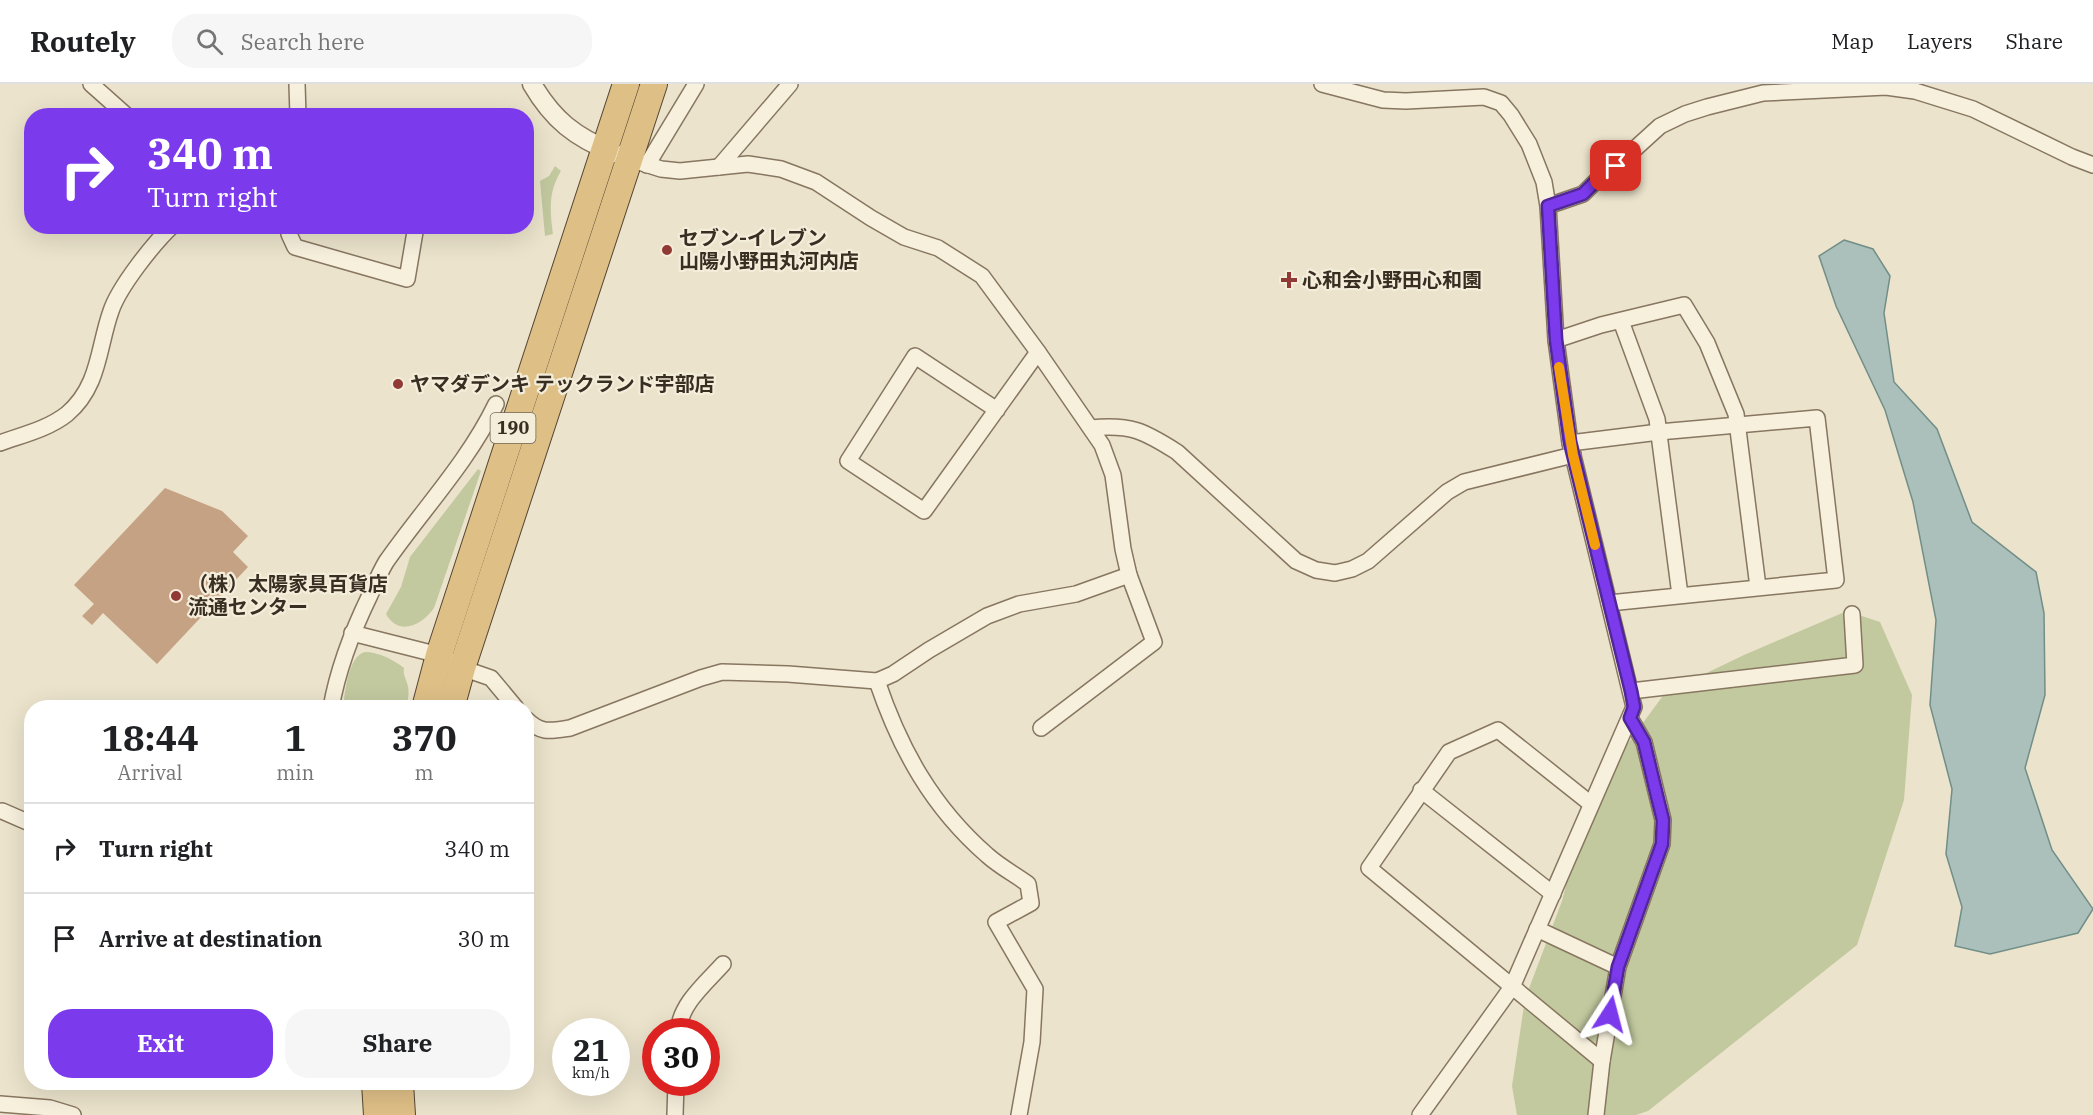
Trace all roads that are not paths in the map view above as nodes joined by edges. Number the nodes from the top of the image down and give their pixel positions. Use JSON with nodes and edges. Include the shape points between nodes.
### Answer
{"nodes":[{"id":1,"x":91,"y":84,"type":"edge"},
{"id":2,"x":297,"y":84,"type":"edge"},
{"id":3,"x":532,"y":84,"type":"edge"},
{"id":4,"x":626,"y":84,"type":"edge"},
{"id":5,"x":654,"y":84,"type":"edge"},
{"id":6,"x":696,"y":84,"type":"edge"},
{"id":7,"x":790,"y":84,"type":"edge"},
{"id":8,"x":1322,"y":84,"type":"edge"},
{"id":9,"x":118,"y":108,"type":"edge"},
{"id":10,"x":298,"y":108,"type":"edge"},
{"id":11,"x":604,"y":149,"type":"junction"},
{"id":12,"x":639,"y":162,"type":"junction"},
{"id":13,"x":2093,"y":165,"type":"edge"},
{"id":14,"x":719,"y":167,"type":"junction"},
{"id":15,"x":1548,"y":206,"type":"junction"},
{"id":16,"x":163,"y":234,"type":"edge"},
{"id":17,"x":289,"y":234,"type":"edge"},
{"id":18,"x":415,"y":234,"type":"edge"},
{"id":19,"x":1621,"y":321,"type":"junction"},
{"id":20,"x":1556,"y":340,"type":"junction"},
{"id":21,"x":1038,"y":352,"type":"junction"},
{"id":22,"x":496,"y":404,"type":"dead end"},
{"id":23,"x":997,"y":410,"type":"junction"},
{"id":24,"x":1738,"y":425,"type":"junction"},
{"id":25,"x":1091,"y":428,"type":"junction"},
{"id":26,"x":1659,"y":432,"type":"junction"},
{"id":27,"x":0,"y":443,"type":"edge"},
{"id":28,"x":1572,"y":449,"type":"junction"},
{"id":29,"x":1129,"y":575,"type":"junction"},
{"id":30,"x":1758,"y":587,"type":"junction"},
{"id":31,"x":1680,"y":595,"type":"junction"},
{"id":32,"x":1609,"y":603,"type":"junction"},
{"id":33,"x":1852,"y":614,"type":"dead end"},
{"id":34,"x":352,"y":633,"type":"junction"},
{"id":35,"x":439,"y":656,"type":"junction"},
{"id":36,"x":462,"y":668,"type":"junction"},
{"id":37,"x":877,"y":681,"type":"junction"},
{"id":38,"x":1631,"y":691,"type":"junction"},
{"id":39,"x":332,"y":700,"type":"edge"},
{"id":40,"x":427,"y":700,"type":"edge"},
{"id":41,"x":453,"y":700,"type":"edge"},
{"id":42,"x":509,"y":700,"type":"edge"},
{"id":43,"x":1630,"y":718,"type":"junction"},
{"id":44,"x":534,"y":726,"type":"edge"},
{"id":45,"x":1041,"y":728,"type":"dead end"},
{"id":46,"x":1421,"y":790,"type":"junction"},
{"id":47,"x":1591,"y":804,"type":"junction"},
{"id":48,"x":2,"y":811,"type":"dead end"},
{"id":49,"x":24,"y":821,"type":"edge"},
{"id":50,"x":1553,"y":894,"type":"junction"},
{"id":51,"x":1537,"y":929,"type":"junction"},
{"id":52,"x":723,"y":964,"type":"dead end"},
{"id":53,"x":1618,"y":967,"type":"junction"},
{"id":54,"x":1512,"y":987,"type":"junction"},
{"id":55,"x":681,"y":1018,"type":"edge"},
{"id":56,"x":1602,"y":1061,"type":"junction"},
{"id":57,"x":375,"y":1090,"type":"edge"},
{"id":58,"x":400,"y":1090,"type":"edge"},
{"id":59,"x":676,"y":1096,"type":"edge"},
{"id":60,"x":0,"y":1104,"type":"edge"},
{"id":61,"x":73,"y":1115,"type":"edge"},
{"id":62,"x":377,"y":1115,"type":"edge"},
{"id":63,"x":402,"y":1115,"type":"edge"},
{"id":64,"x":675,"y":1115,"type":"edge"},
{"id":65,"x":1019,"y":1115,"type":"edge"},
{"id":66,"x":1420,"y":1115,"type":"edge"},
{"id":67,"x":1596,"y":1115,"type":"edge"}],
"edges":[{"from":1,"to":9,"type":"street"},
{"from":2,"to":10,"type":"street"},
{"from":3,"to":11,"type":"street","via":[[554,117]]},
{"from":4,"to":11,"type":"highway","number":"190"},
{"from":5,"to":12,"type":"highway","number":"190"},
{"from":6,"to":12,"type":"street"},
{"from":7,"to":14,"type":"street"},
{"from":8,"to":15,"type":"street","via":[[1383,100],[1484,97],[1501,103],[1529,144],[1544,182]]},
{"from":11,"to":12,"type":"street"},
{"from":11,"to":35,"type":"highway","number":"190"},
{"from":12,"to":14,"type":"street","via":[[680,171]]},
{"from":12,"to":36,"type":"highway","number":"190"},
{"from":13,"to":15,"type":"street","via":[[1973,109],[1915,91],[1886,87],[1763,93],[1685,114],[1660,126],[1583,194]]},
{"from":14,"to":21,"type":"street","via":[[748,164],[781,169],[816,182],[904,237],[938,248],[982,276]]},
{"from":15,"to":20,"type":"street"},
{"from":16,"to":27,"type":"street","via":[[119,292],[99,363],[78,403],[49,424]]},
{"from":17,"to":18,"type":"street","via":[[295,247],[407,279]]},
{"from":19,"to":20,"type":"street"},
{"from":19,"to":24,"type":"street","via":[[1684,305],[1707,343]]},
{"from":19,"to":26,"type":"street"},
{"from":20,"to":28,"type":"street"},
{"from":21,"to":23,"type":"street"},
{"from":21,"to":25,"type":"street"},
{"from":22,"to":34,"type":"street","via":[[469,452],[384,565]]},
{"from":23,"to":23,"type":"street","via":[[915,356],[848,461],[924,512]]},
{"from":24,"to":26,"type":"street"},
{"from":24,"to":30,"type":"street"},
{"from":24,"to":30,"type":"street","via":[[1817,418],[1836,580]]},
{"from":25,"to":28,"type":"street","via":[[1115,426],[1156,439],[1177,452],[1296,561],[1335,573],[1368,561],[1446,492],[1464,482]]},
{"from":25,"to":29,"type":"street","via":[[1113,475]]},
{"from":26,"to":28,"type":"street"},
{"from":26,"to":31,"type":"street"},
{"from":28,"to":32,"type":"street"},
{"from":29,"to":37,"type":"street","via":[[1076,594],[1019,604],[987,616]]},
{"from":29,"to":45,"type":"street","via":[[1154,642]]},
{"from":30,"to":31,"type":"street"},
{"from":31,"to":32,"type":"street"},
{"from":32,"to":38,"type":"street"},
{"from":33,"to":38,"type":"street","via":[[1855,665]]},
{"from":34,"to":35,"type":"street"},
{"from":34,"to":39,"type":"street"},
{"from":35,"to":36,"type":"street"},
{"from":35,"to":40,"type":"highway","number":"190"},
{"from":36,"to":41,"type":"highway","number":"190"},
{"from":36,"to":42,"type":"street","via":[[491,678]]},
{"from":37,"to":44,"type":"street","via":[[722,672],[570,728],[548,732]]},
{"from":37,"to":65,"type":"street","via":[[911,763],[931,792],[987,856],[1028,884],[1031,903],[996,922],[1035,989],[1032,1042]]},
{"from":38,"to":43,"type":"street","via":[[1634,707]]},
{"from":43,"to":47,"type":"street"},
{"from":43,"to":53,"type":"street","via":[[1644,742],[1663,820],[1662,844]]},
{"from":46,"to":47,"type":"street","via":[[1449,752],[1498,730]]},
{"from":46,"to":50,"type":"street"},
{"from":46,"to":54,"type":"street","via":[[1369,868]]},
{"from":47,"to":50,"type":"street"},
{"from":48,"to":49,"type":"street"},
{"from":50,"to":51,"type":"street"},
{"from":51,"to":53,"type":"street"},
{"from":51,"to":54,"type":"street"},
{"from":52,"to":55,"type":"street","via":[[688,1003]]},
{"from":53,"to":56,"type":"street"},
{"from":54,"to":56,"type":"street"},
{"from":54,"to":66,"type":"street"},
{"from":56,"to":67,"type":"street"},
{"from":57,"to":62,"type":"highway"},
{"from":58,"to":63,"type":"highway"},
{"from":59,"to":64,"type":"street"},
{"from":60,"to":61,"type":"street","via":[[50,1108]]}]}
